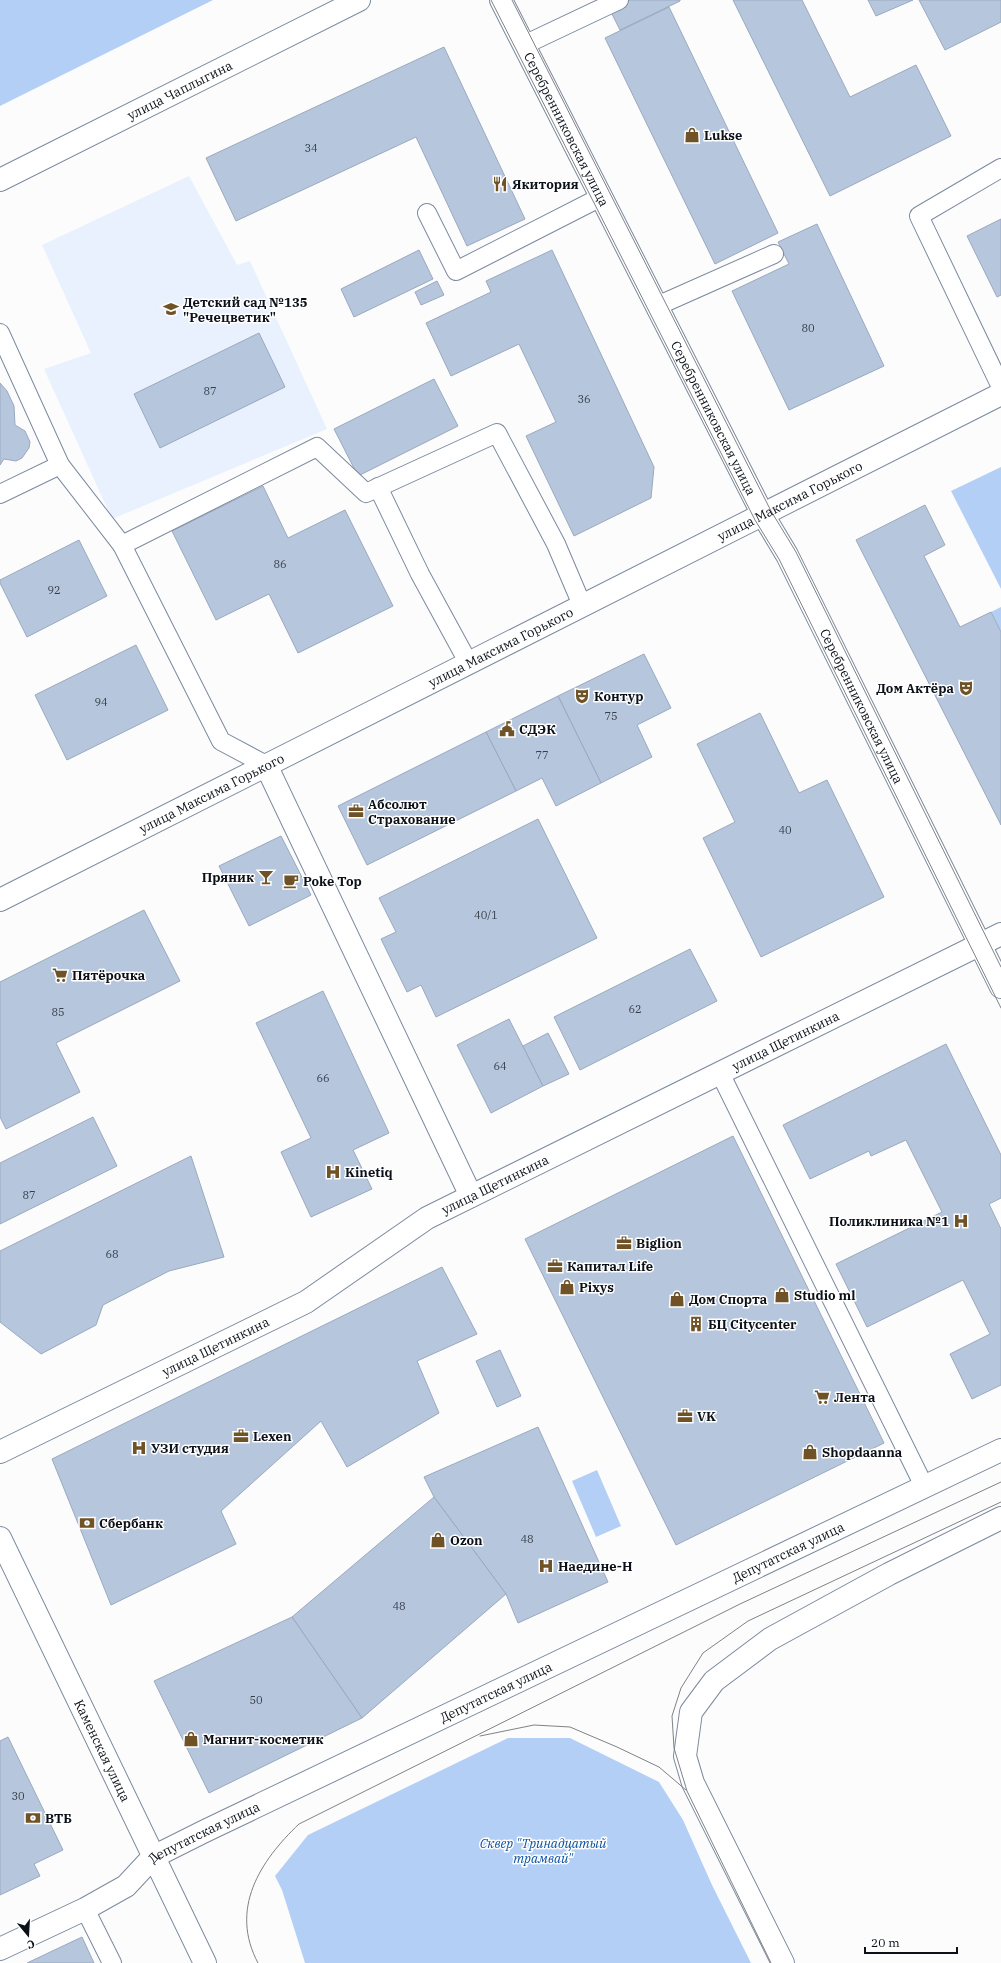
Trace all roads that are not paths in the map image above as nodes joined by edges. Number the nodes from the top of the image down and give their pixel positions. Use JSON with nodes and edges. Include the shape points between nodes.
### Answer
{"nodes":[{"id":1,"x":359,"y":0,"type":"edge"},
{"id":2,"x":501,"y":0,"type":"edge"},
{"id":3,"x":620,"y":0,"type":"edge"},
{"id":4,"x":524,"y":45,"type":"junction"},
{"id":5,"x":1001,"y":168,"type":"edge"},
{"id":6,"x":0,"y":180,"type":"edge"},
{"id":7,"x":601,"y":197,"type":"junction"},
{"id":8,"x":427,"y":213,"type":"dead end"},
{"id":9,"x":774,"y":254,"type":"dead end"},
{"id":10,"x":657,"y":306,"type":"junction"},
{"id":11,"x":0,"y":333,"type":"edge"},
{"id":12,"x":1001,"y":387,"type":"edge"},
{"id":13,"x":1001,"y":394,"type":"edge"},
{"id":14,"x":60,"y":465,"type":"junction"},
{"id":15,"x":378,"y":487,"type":"junction"},
{"id":16,"x":0,"y":494,"type":"edge"},
{"id":17,"x":763,"y":515,"type":"junction"},
{"id":18,"x":122,"y":545,"type":"junction"},
{"id":19,"x":582,"y":605,"type":"junction"},
{"id":20,"x":468,"y":662,"type":"junction"},
{"id":21,"x":266,"y":765,"type":"junction"},
{"id":22,"x":0,"y":900,"type":"edge"},
{"id":23,"x":1001,"y":934,"type":"edge"},
{"id":24,"x":980,"y":944,"type":"junction"},
{"id":25,"x":1001,"y":987,"type":"edge"},
{"id":26,"x":720,"y":1073,"type":"junction"},
{"id":27,"x":471,"y":1196,"type":"junction"},
{"id":28,"x":1001,"y":1450,"type":"edge"},
{"id":29,"x":0,"y":1452,"type":"edge"},
{"id":30,"x":924,"y":1486,"type":"junction"},
{"id":31,"x":1001,"y":1518,"type":"edge"},
{"id":32,"x":0,"y":1538,"type":"edge"},
{"id":33,"x":153,"y":1857,"type":"junction"},
{"id":34,"x":85,"y":1909,"type":"junction"},
{"id":35,"x":0,"y":1949,"type":"edge"},
{"id":36,"x":112,"y":1963,"type":"edge"},
{"id":37,"x":205,"y":1963,"type":"edge"},
{"id":38,"x":783,"y":1963,"type":"edge"}],
"edges":[{"from":1,"to":6,"type":"street","name":"улица Чаплыгина"},
{"from":2,"to":4,"type":"street","name":"Серебренниковская улица"},
{"from":3,"to":4,"type":"lane"},
{"from":4,"to":7,"type":"street","name":"Серебренниковская улица"},
{"from":5,"to":12,"type":"lane","via":[[919,216]]},
{"from":7,"to":8,"type":"lane","via":[[456,271]]},
{"from":7,"to":10,"type":"street","name":"Серебренниковская улица"},
{"from":9,"to":10,"type":"lane"},
{"from":10,"to":17,"type":"street","name":"Серебренниковская улица"},
{"from":11,"to":14,"type":"lane"},
{"from":13,"to":17,"type":"street","name":"улица Максима Горького"},
{"from":14,"to":16,"type":"lane"},
{"from":14,"to":18,"type":"lane"},
{"from":15,"to":18,"type":"lane","via":[[366,493],[317,447]]},
{"from":15,"to":19,"type":"lane","via":[[497,433],[556,544]]},
{"from":15,"to":20,"type":"lane","via":[[420,574]]},
{"from":17,"to":19,"type":"street","name":"улица Максима Горького"},
{"from":17,"to":24,"type":"street","name":"Серебренниковская улица","via":[[787,556]]},
{"from":18,"to":21,"type":"lane","via":[[221,741]]},
{"from":19,"to":20,"type":"street","name":"улица Максима Горького"},
{"from":20,"to":21,"type":"street","name":"улица Максима Горького"},
{"from":21,"to":22,"type":"street","name":"улица Максима Горького"},
{"from":21,"to":27,"type":"street"},
{"from":23,"to":24,"type":"street","name":"улица Щетинкина"},
{"from":24,"to":25,"type":"street","name":"Серебренниковская улица"},
{"from":24,"to":26,"type":"street","name":"улица Щетинкина"},
{"from":26,"to":27,"type":"street","name":"улица Щетинкина"},
{"from":26,"to":30,"type":"lane"},
{"from":27,"to":29,"type":"street","name":"улица Щетинкина","via":[[427,1218],[306,1302]]},
{"from":28,"to":30,"type":"street","name":"Депутатская улица"},
{"from":30,"to":33,"type":"street","name":"Депутатская улица"},
{"from":31,"to":38,"type":"street","via":[[770,1639],[714,1681],[691,1712],[685,1756],[692,1783]]},
{"from":32,"to":33,"type":"street","name":"Каменская улица"},
{"from":33,"to":34,"type":"street","name":"Депутатская улица","via":[[126,1886]]},
{"from":33,"to":37,"type":"street","name":"Каменская улица"},
{"from":34,"to":35,"type":"street","name":"Депутатская улица"},
{"from":34,"to":36,"type":"lane"}]}
